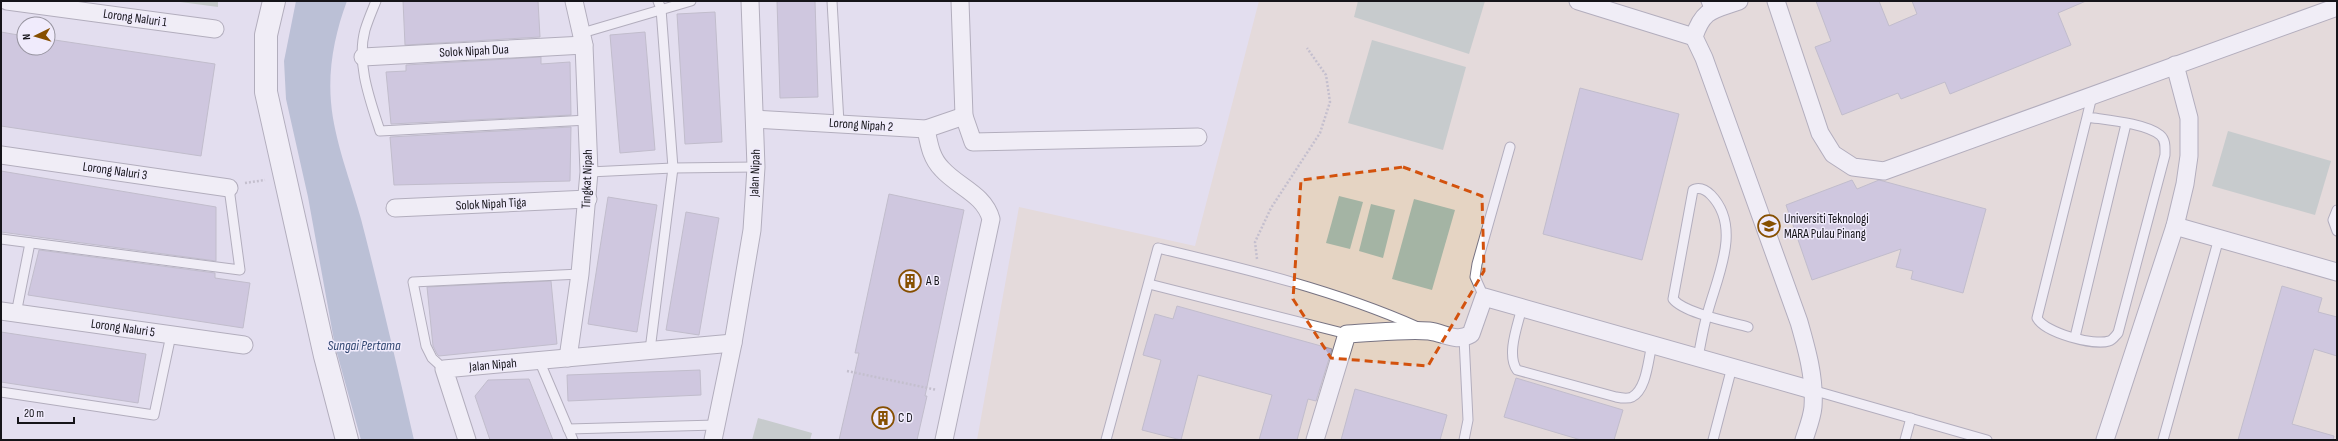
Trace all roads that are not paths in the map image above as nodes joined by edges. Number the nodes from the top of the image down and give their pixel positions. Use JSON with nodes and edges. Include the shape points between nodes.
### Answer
{"nodes":[{"id":1,"x":7,"y":1,"type":"edge"},
{"id":2,"x":274,"y":1,"type":"edge"},
{"id":3,"x":376,"y":1,"type":"edge"},
{"id":4,"x":574,"y":1,"type":"edge"},
{"id":5,"x":691,"y":1,"type":"edge"},
{"id":6,"x":750,"y":1,"type":"edge"},
{"id":7,"x":832,"y":1,"type":"edge"},
{"id":8,"x":960,"y":1,"type":"edge"},
{"id":9,"x":1578,"y":1,"type":"edge"},
{"id":10,"x":1739,"y":1,"type":"edge"},
{"id":11,"x":1776,"y":1,"type":"edge"},
{"id":12,"x":660,"y":5,"type":"edge"},
{"id":13,"x":1708,"y":6,"type":"edge"},
{"id":14,"x":2337,"y":7,"type":"edge"},
{"id":15,"x":215,"y":29,"type":"dead end"},
{"id":16,"x":1694,"y":37,"type":"junction"},
{"id":17,"x":583,"y":39,"type":"junction"},
{"id":18,"x":363,"y":57,"type":"junction"},
{"id":19,"x":2175,"y":65,"type":"junction"},
{"id":20,"x":2092,"y":96,"type":"junction"},
{"id":21,"x":964,"y":116,"type":"junction"},
{"id":22,"x":2087,"y":117,"type":"junction"},
{"id":23,"x":755,"y":119,"type":"junction"},
{"id":24,"x":588,"y":120,"type":"junction"},
{"id":25,"x":839,"y":123,"type":"junction"},
{"id":26,"x":2126,"y":124,"type":"junction"},
{"id":27,"x":926,"y":129,"type":"junction"},
{"id":28,"x":1198,"y":137,"type":"dead end"},
{"id":29,"x":1510,"y":147,"type":"dead end"},
{"id":30,"x":1,"y":155,"type":"edge"},
{"id":31,"x":756,"y":167,"type":"junction"},
{"id":32,"x":672,"y":168,"type":"junction"},
{"id":33,"x":589,"y":172,"type":"junction"},
{"id":34,"x":229,"y":188,"type":"joint"},
{"id":35,"x":588,"y":199,"type":"junction"},
{"id":36,"x":395,"y":208,"type":"dead end"},
{"id":37,"x":2337,"y":210,"type":"edge"},
{"id":38,"x":2175,"y":226,"type":"junction"},
{"id":39,"x":2337,"y":231,"type":"edge"},
{"id":40,"x":2219,"y":238,"type":"junction"},
{"id":41,"x":1,"y":239,"type":"edge"},
{"id":42,"x":30,"y":243,"type":"junction"},
{"id":43,"x":2337,"y":272,"type":"edge"},
{"id":44,"x":580,"y":274,"type":"junction"},
{"id":45,"x":1149,"y":284,"type":"junction"},
{"id":46,"x":1484,"y":297,"type":"junction"},
{"id":47,"x":1522,"y":308,"type":"junction"},
{"id":48,"x":9,"y":313,"type":"edge"},
{"id":49,"x":1707,"y":315,"type":"junction"},
{"id":50,"x":1748,"y":327,"type":"dead end"},
{"id":51,"x":1429,"y":331,"type":"junction"},
{"id":52,"x":1348,"y":334,"type":"junction"},
{"id":53,"x":171,"y":335,"type":"junction"},
{"id":54,"x":2075,"y":337,"type":"junction"},
{"id":55,"x":1464,"y":338,"type":"junction"},
{"id":56,"x":733,"y":343,"type":"junction"},
{"id":57,"x":1652,"y":344,"type":"junction"},
{"id":58,"x":244,"y":345,"type":"dead end"},
{"id":59,"x":650,"y":350,"type":"junction"},
{"id":60,"x":1698,"y":357,"type":"junction"},
{"id":61,"x":568,"y":358,"type":"junction"},
{"id":62,"x":539,"y":360,"type":"junction"},
{"id":63,"x":1732,"y":367,"type":"junction"},
{"id":64,"x":444,"y":369,"type":"junction"},
{"id":65,"x":1812,"y":390,"type":"junction"},
{"id":66,"x":1,"y":392,"type":"edge"},
{"id":67,"x":1911,"y":418,"type":"junction"},
{"id":68,"x":568,"y":429,"type":"junction"},
{"id":69,"x":714,"y":432,"type":"edge"},
{"id":70,"x":347,"y":440,"type":"edge"},
{"id":71,"x":467,"y":440,"type":"edge"},
{"id":72,"x":573,"y":440,"type":"edge"},
{"id":73,"x":944,"y":440,"type":"edge"},
{"id":74,"x":1106,"y":440,"type":"edge"},
{"id":75,"x":1315,"y":440,"type":"edge"},
{"id":76,"x":1464,"y":440,"type":"edge"},
{"id":77,"x":1713,"y":440,"type":"edge"},
{"id":78,"x":1804,"y":440,"type":"edge"},
{"id":79,"x":1905,"y":440,"type":"edge"},
{"id":80,"x":1987,"y":440,"type":"edge"},
{"id":81,"x":2105,"y":440,"type":"edge"},
{"id":82,"x":2163,"y":440,"type":"edge"}],
"edges":[{"from":1,"to":15,"type":"street","name":"Lorong Naluri 1"},
{"from":2,"to":70,"type":"street","via":[[266,35],[266,92],[325,356]]},
{"from":3,"to":18,"type":"lane","via":[[365,31]]},
{"from":4,"to":17,"type":"street","name":"Tingkat Nipah"},
{"from":5,"to":12,"type":"lane"},
{"from":6,"to":23,"type":"street","name":"Jalan Nipah"},
{"from":7,"to":25,"type":"lane"},
{"from":8,"to":21,"type":"street"},
{"from":9,"to":16,"type":"street"},
{"from":10,"to":13,"type":"street"},
{"from":11,"to":20,"type":"street","via":[[1820,133],[1833,154],[1853,167],[1884,171]]},
{"from":12,"to":17,"type":"lane"},
{"from":12,"to":32,"type":"lane"},
{"from":13,"to":16,"type":"street","via":[[1699,21]]},
{"from":14,"to":19,"type":"street"},
{"from":16,"to":65,"type":"street","via":[[1704,58],[1799,322],[1810,361]]},
{"from":17,"to":18,"type":"street","name":"Solok Nipah Dua"},
{"from":17,"to":24,"type":"street","name":"Tingkat Nipah"},
{"from":18,"to":24,"type":"lane","via":[[367,91],[380,131]]},
{"from":19,"to":20,"type":"street"},
{"from":19,"to":38,"type":"street","via":[[2189,118],[2186,184]]},
{"from":20,"to":22,"type":"lane"},
{"from":21,"to":27,"type":"street","name":"Lorong Nipah 2"},
{"from":21,"to":28,"type":"street","via":[[973,142]]},
{"from":22,"to":26,"type":"lane"},
{"from":22,"to":54,"type":"lane","via":[[2038,318],[2040,324],[2048,329]]},
{"from":23,"to":25,"type":"street","name":"Lorong Nipah 2"},
{"from":23,"to":31,"type":"street","name":"Jalan Nipah"},
{"from":24,"to":33,"type":"street","name":"Tingkat Nipah"},
{"from":25,"to":27,"type":"street","name":"Lorong Nipah 2"},
{"from":26,"to":54,"type":"lane"},
{"from":26,"to":54,"type":"lane","via":[[2146,128],[2160,135],[2164,141],[2165,155],[2118,333],[2111,341],[2101,343]]},
{"from":27,"to":73,"type":"street","via":[[930,151],[942,169],[988,208],[991,219]]},
{"from":29,"to":46,"type":"lane","via":[[1477,264],[1475,277]]},
{"from":30,"to":34,"type":"street","name":"Lorong Naluri 3"},
{"from":31,"to":32,"type":"lane"},
{"from":31,"to":56,"type":"street","name":"Jalan Nipah","via":[[752,230]]},
{"from":32,"to":33,"type":"lane"},
{"from":32,"to":59,"type":"lane"},
{"from":33,"to":35,"type":"street","name":"Tingkat Nipah"},
{"from":34,"to":42,"type":"lane","via":[[240,270]]},
{"from":35,"to":36,"type":"street","name":"Solok Nipah Tiga"},
{"from":35,"to":44,"type":"street","name":"Tingkat Nipah"},
{"from":37,"to":39,"type":"lane","via":[[2333,220]]},
{"from":38,"to":40,"type":"street"},
{"from":38,"to":81,"type":"street"},
{"from":40,"to":43,"type":"street"},
{"from":40,"to":82,"type":"lane"},
{"from":41,"to":42,"type":"lane"},
{"from":42,"to":48,"type":"lane"},
{"from":44,"to":61,"type":"street","name":"Tingkat Nipah"},
{"from":44,"to":64,"type":"lane","via":[[413,282],[426,346],[432,358]]},
{"from":45,"to":51,"type":"lane","via":[[1158,248],[1259,272],[1373,306]]},
{"from":45,"to":52,"type":"lane"},
{"from":45,"to":74,"type":"lane"},
{"from":46,"to":47,"type":"street"},
{"from":46,"to":55,"type":"street","via":[[1471,334]]},
{"from":47,"to":57,"type":"street"},
{"from":47,"to":57,"type":"lane","via":[[1512,352],[1513,364],[1517,370],[1628,398],[1642,386]]},
{"from":48,"to":53,"type":"street","name":"Lorong Naluri 5"},
{"from":49,"to":49,"type":"lane","via":[[1724,258],[1726,238],[1724,215],[1714,198],[1706,190],[1699,188],[1693,190],[1674,299],[1678,304]]},
{"from":49,"to":50,"type":"lane"},
{"from":49,"to":60,"type":"lane"},
{"from":51,"to":52,"type":"street"},
{"from":51,"to":55,"type":"street"},
{"from":52,"to":75,"type":"street"},
{"from":53,"to":58,"type":"street","name":"Lorong Naluri 5"},
{"from":53,"to":66,"type":"lane","via":[[154,415]]},
{"from":55,"to":76,"type":"lane","via":[[1468,420]]},
{"from":56,"to":59,"type":"street","name":"Jalan Nipah"},
{"from":56,"to":69,"type":"street","name":"Jalan Nipah"},
{"from":57,"to":60,"type":"street"},
{"from":59,"to":61,"type":"street","name":"Jalan Nipah"},
{"from":60,"to":63,"type":"street"},
{"from":61,"to":62,"type":"street","name":"Jalan Nipah"},
{"from":62,"to":64,"type":"street","name":"Jalan Nipah"},
{"from":62,"to":68,"type":"lane"},
{"from":63,"to":65,"type":"street"},
{"from":63,"to":77,"type":"lane"},
{"from":64,"to":71,"type":"street"},
{"from":65,"to":67,"type":"lane"},
{"from":65,"to":78,"type":"street","via":[[1813,408]]},
{"from":67,"to":79,"type":"lane"},
{"from":67,"to":80,"type":"lane"},
{"from":68,"to":69,"type":"lane"},
{"from":68,"to":72,"type":"lane"}]}
